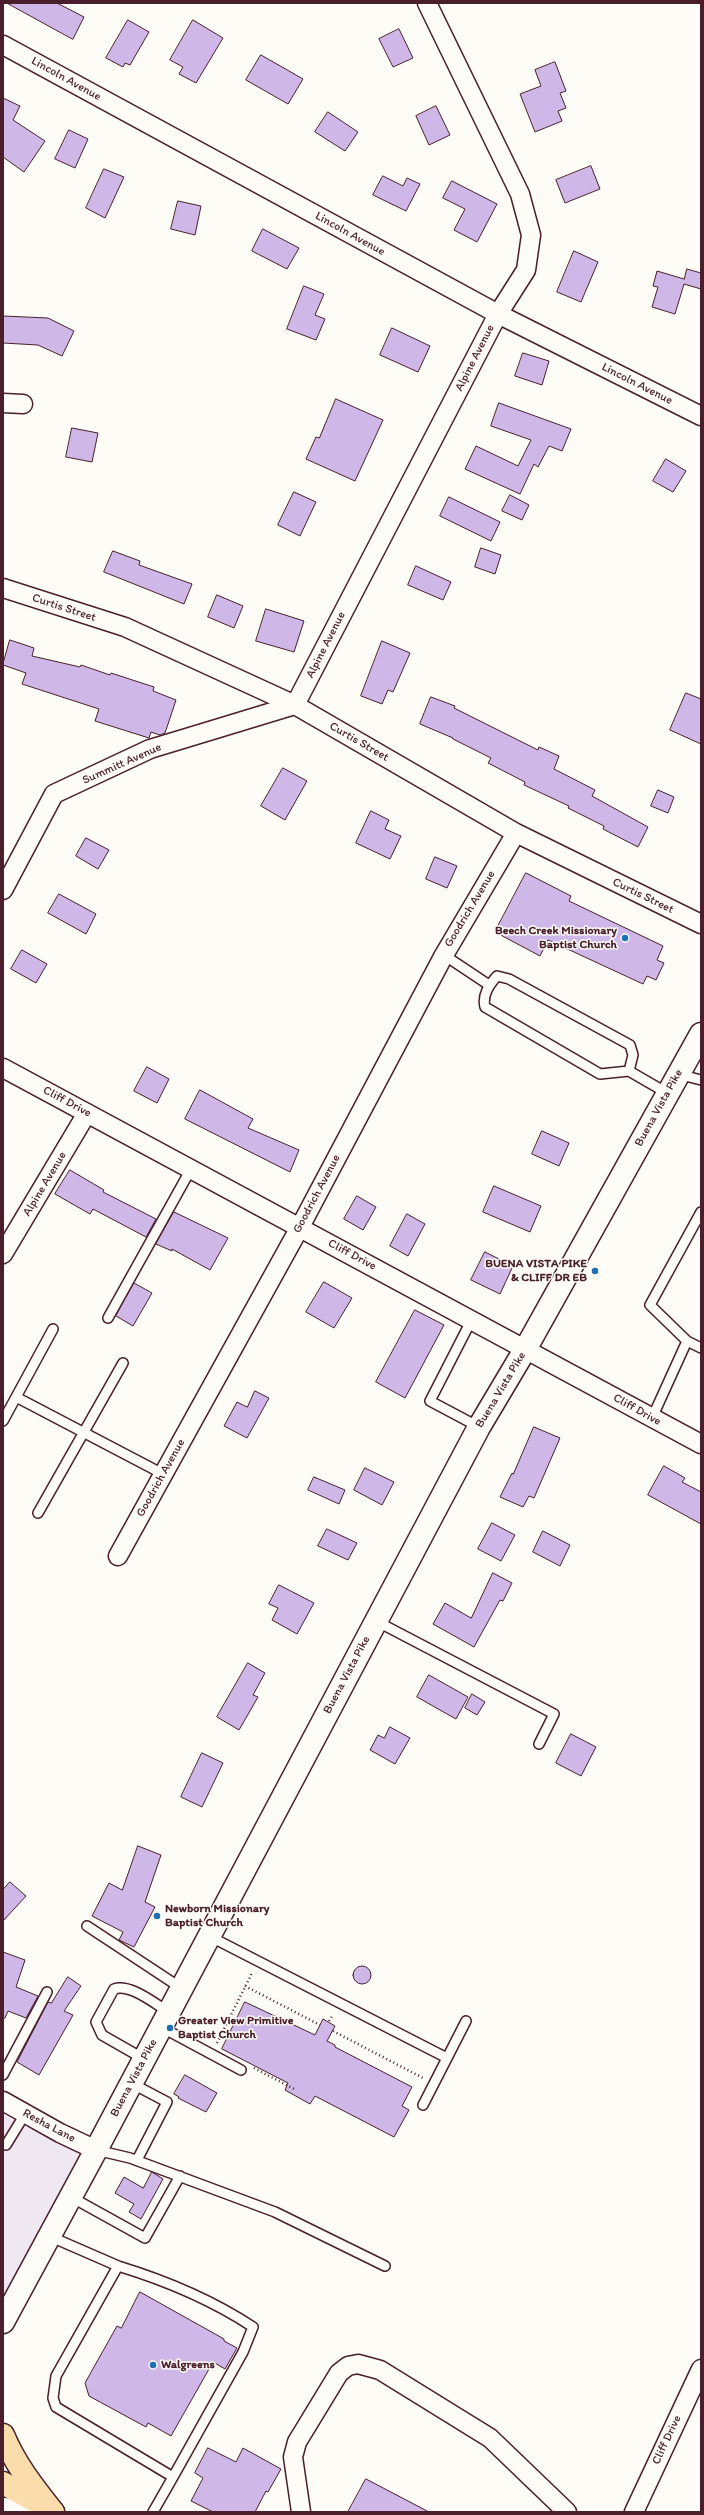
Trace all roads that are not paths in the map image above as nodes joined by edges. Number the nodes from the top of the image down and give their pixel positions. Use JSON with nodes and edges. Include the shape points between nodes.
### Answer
{"nodes":[{"id":1,"x":428,"y":3,"type":"edge"},
{"id":2,"x":3,"y":44,"type":"edge"},
{"id":3,"x":498,"y":314,"type":"junction"},
{"id":4,"x":3,"y":403,"type":"edge"},
{"id":5,"x":23,"y":404,"type":"dead end"},
{"id":6,"x":701,"y":416,"type":"edge"},
{"id":7,"x":3,"y":588,"type":"edge"},
{"id":8,"x":295,"y":705,"type":"junction"},
{"id":9,"x":516,"y":833,"type":"junction"},
{"id":10,"x":3,"y":890,"type":"edge"},
{"id":11,"x":701,"y":924,"type":"edge"},
{"id":12,"x":444,"y":955,"type":"junction"},
{"id":13,"x":489,"y":985,"type":"junction"},
{"id":14,"x":698,"y":1046,"type":"edge"},
{"id":15,"x":3,"y":1068,"type":"edge"},
{"id":16,"x":629,"y":1071,"type":"junction"},
{"id":17,"x":678,"y":1074,"type":"junction"},
{"id":18,"x":701,"y":1080,"type":"edge"},
{"id":19,"x":667,"y":1093,"type":"junction"},
{"id":20,"x":87,"y":1113,"type":"junction"},
{"id":21,"x":191,"y":1169,"type":"junction"},
{"id":22,"x":701,"y":1212,"type":"edge"},
{"id":23,"x":300,"y":1227,"type":"junction"},
{"id":24,"x":3,"y":1254,"type":"edge"},
{"id":25,"x":108,"y":1318,"type":"dead end"},
{"id":26,"x":472,"y":1319,"type":"junction"},
{"id":27,"x":53,"y":1329,"type":"dead end"},
{"id":28,"x":687,"y":1341,"type":"junction"},
{"id":29,"x":526,"y":1348,"type":"junction"},
{"id":30,"x":701,"y":1348,"type":"edge"},
{"id":31,"x":123,"y":1363,"type":"dead end"},
{"id":32,"x":16,"y":1397,"type":"junction"},
{"id":33,"x":652,"y":1418,"type":"junction"},
{"id":34,"x":3,"y":1421,"type":"edge"},
{"id":35,"x":479,"y":1427,"type":"junction"},
{"id":36,"x":83,"y":1434,"type":"junction"},
{"id":37,"x":701,"y":1444,"type":"edge"},
{"id":38,"x":163,"y":1474,"type":"junction"},
{"id":39,"x":38,"y":1513,"type":"dead end"},
{"id":40,"x":118,"y":1556,"type":"dead end"},
{"id":41,"x":376,"y":1620,"type":"junction"},
{"id":42,"x":539,"y":1744,"type":"dead end"},
{"id":43,"x":87,"y":1926,"type":"dead end"},
{"id":44,"x":209,"y":1936,"type":"junction"},
{"id":45,"x":181,"y":1988,"type":"junction"},
{"id":46,"x":47,"y":1992,"type":"dead end"},
{"id":47,"x":165,"y":2019,"type":"junction"},
{"id":48,"x":466,"y":2021,"type":"dead end"},
{"id":49,"x":447,"y":2058,"type":"junction"},
{"id":50,"x":144,"y":2059,"type":"junction"},
{"id":51,"x":244,"y":2067,"type":"road end"},
{"id":52,"x":3,"y":2075,"type":"edge"},
{"id":53,"x":131,"y":2083,"type":"junction"},
{"id":54,"x":3,"y":2101,"type":"edge"},
{"id":55,"x":423,"y":2105,"type":"dead end"},
{"id":56,"x":25,"y":2114,"type":"junction"},
{"id":57,"x":6,"y":2145,"type":"dead end"},
{"id":58,"x":96,"y":2150,"type":"junction"},
{"id":59,"x":137,"y":2160,"type":"junction"},
{"id":60,"x":180,"y":2176,"type":"junction"},
{"id":61,"x":71,"y":2197,"type":"junction"},
{"id":62,"x":49,"y":2236,"type":"junction"},
{"id":63,"x":118,"y":2266,"type":"junction"},
{"id":64,"x":385,"y":2266,"type":"dead end"},
{"id":65,"x":5,"y":2311,"type":"edge"},
{"id":66,"x":701,"y":2369,"type":"edge"},
{"id":67,"x":3,"y":2435,"type":"edge"},
{"id":68,"x":173,"y":2477,"type":"junction"},
{"id":69,"x":3,"y":2483,"type":"edge"},
{"id":70,"x":3,"y":2509,"type":"edge"},
{"id":71,"x":53,"y":2512,"type":"edge"},
{"id":72,"x":153,"y":2512,"type":"edge"},
{"id":73,"x":301,"y":2512,"type":"edge"},
{"id":74,"x":568,"y":2512,"type":"edge"},
{"id":75,"x":634,"y":2512,"type":"edge"}],
"edges":[{"from":1,"to":3,"type":"street","name":"Alpine Avenue","via":[[520,194],[530,235],[526,270]]},
{"from":2,"to":3,"type":"street","name":"Lincoln Avenue"},
{"from":3,"to":6,"type":"street","name":"Lincoln Avenue"},
{"from":3,"to":8,"type":"street","name":"Alpine Avenue"},
{"from":4,"to":5,"type":"street"},
{"from":7,"to":8,"type":"street","name":"Curtis Street","via":[[125,627]]},
{"from":8,"to":9,"type":"street","name":"Curtis Street"},
{"from":8,"to":10,"type":"street","name":"Summitt Avenue","via":[[150,749],[54,794]]},
{"from":9,"to":11,"type":"street","name":"Curtis Street"},
{"from":9,"to":12,"type":"street","name":"Goodrich Avenue"},
{"from":12,"to":13,"type":"lane"},
{"from":12,"to":23,"type":"street","name":"Goodrich Avenue"},
{"from":13,"to":16,"type":"lane","via":[[483,999],[485,1007],[600,1074]]},
{"from":13,"to":16,"type":"lane","via":[[497,976],[509,979],[630,1045],[633,1056]]},
{"from":14,"to":17,"type":"main road","name":"Buena Vista Pike"},
{"from":15,"to":20,"type":"street","name":"Cliff Drive"},
{"from":16,"to":19,"type":"lane"},
{"from":17,"to":18,"type":"lane"},
{"from":17,"to":19,"type":"main road","name":"Buena Vista Pike"},
{"from":19,"to":29,"type":"main road","name":"Buena Vista Pike"},
{"from":20,"to":21,"type":"street","name":"Cliff Drive"},
{"from":20,"to":24,"type":"street","name":"Alpine Avenue"},
{"from":21,"to":23,"type":"street","name":"Cliff Drive"},
{"from":21,"to":25,"type":"lane"},
{"from":22,"to":28,"type":"lane","via":[[650,1305]]},
{"from":23,"to":26,"type":"street","name":"Cliff Drive"},
{"from":23,"to":38,"type":"street","name":"Goodrich Avenue"},
{"from":26,"to":29,"type":"street","name":"Cliff Drive"},
{"from":26,"to":35,"type":"lane","via":[[430,1401]]},
{"from":27,"to":32,"type":"lane"},
{"from":28,"to":30,"type":"lane"},
{"from":28,"to":33,"type":"lane"},
{"from":29,"to":33,"type":"street","name":"Cliff Drive"},
{"from":29,"to":35,"type":"main road","name":"Buena Vista Pike"},
{"from":31,"to":36,"type":"lane"},
{"from":32,"to":34,"type":"lane"},
{"from":32,"to":36,"type":"lane"},
{"from":33,"to":37,"type":"street","name":"Cliff Drive"},
{"from":35,"to":41,"type":"main road","name":"Buena Vista Pike"},
{"from":36,"to":38,"type":"lane"},
{"from":36,"to":39,"type":"lane"},
{"from":38,"to":40,"type":"street","name":"Goodrich Avenue"},
{"from":41,"to":42,"type":"lane","via":[[554,1714]]},
{"from":41,"to":44,"type":"main road","name":"Buena Vista Pike"},
{"from":43,"to":45,"type":"lane"},
{"from":44,"to":45,"type":"main road","name":"Buena Vista Pike"},
{"from":44,"to":49,"type":"lane"},
{"from":45,"to":47,"type":"main road","name":"Buena Vista Pike"},
{"from":46,"to":52,"type":"lane"},
{"from":47,"to":50,"type":"main road","name":"Buena Vista Pike"},
{"from":47,"to":50,"type":"lane","via":[[128,1989],[120,1986],[114,1989],[96,2022],[102,2035]]},
{"from":47,"to":51,"type":"lane"},
{"from":48,"to":49,"type":"lane"},
{"from":49,"to":55,"type":"lane"},
{"from":50,"to":53,"type":"main road","name":"Buena Vista Pike"},
{"from":53,"to":58,"type":"main road","name":"Buena Vista Pike"},
{"from":53,"to":59,"type":"lane","via":[[167,2102]]},
{"from":54,"to":56,"type":"street","name":"Resha Lane"},
{"from":56,"to":57,"type":"lane"},
{"from":56,"to":58,"type":"street","name":"Resha Lane"},
{"from":58,"to":59,"type":"lane"},
{"from":58,"to":61,"type":"main road","name":"Buena Vista Pike"},
{"from":59,"to":60,"type":"lane"},
{"from":60,"to":61,"type":"lane","via":[[145,2238]]},
{"from":60,"to":64,"type":"lane","via":[[275,2212]]},
{"from":61,"to":62,"type":"main road","name":"Buena Vista Pike"},
{"from":62,"to":63,"type":"lane"},
{"from":62,"to":65,"type":"main road","name":"Buena Vista Pike"},
{"from":63,"to":68,"type":"lane","via":[[56,2376],[53,2398],[56,2407],[70,2417]]},
{"from":63,"to":68,"type":"lane","via":[[152,2276],[238,2317],[252,2327],[243,2352]]},
{"from":66,"to":75,"type":"street","name":"Cliff Drive"},
{"from":67,"to":71,"type":"main road","via":[[10,2454],[26,2479]]},
{"from":68,"to":72,"type":"lane"},
{"from":69,"to":71,"type":"main road"},
{"from":70,"to":71,"type":"main road"},
{"from":73,"to":74,"type":"street","via":[[293,2457],[297,2442],[339,2373],[348,2366],[358,2364],[380,2370],[490,2438]]}]}
